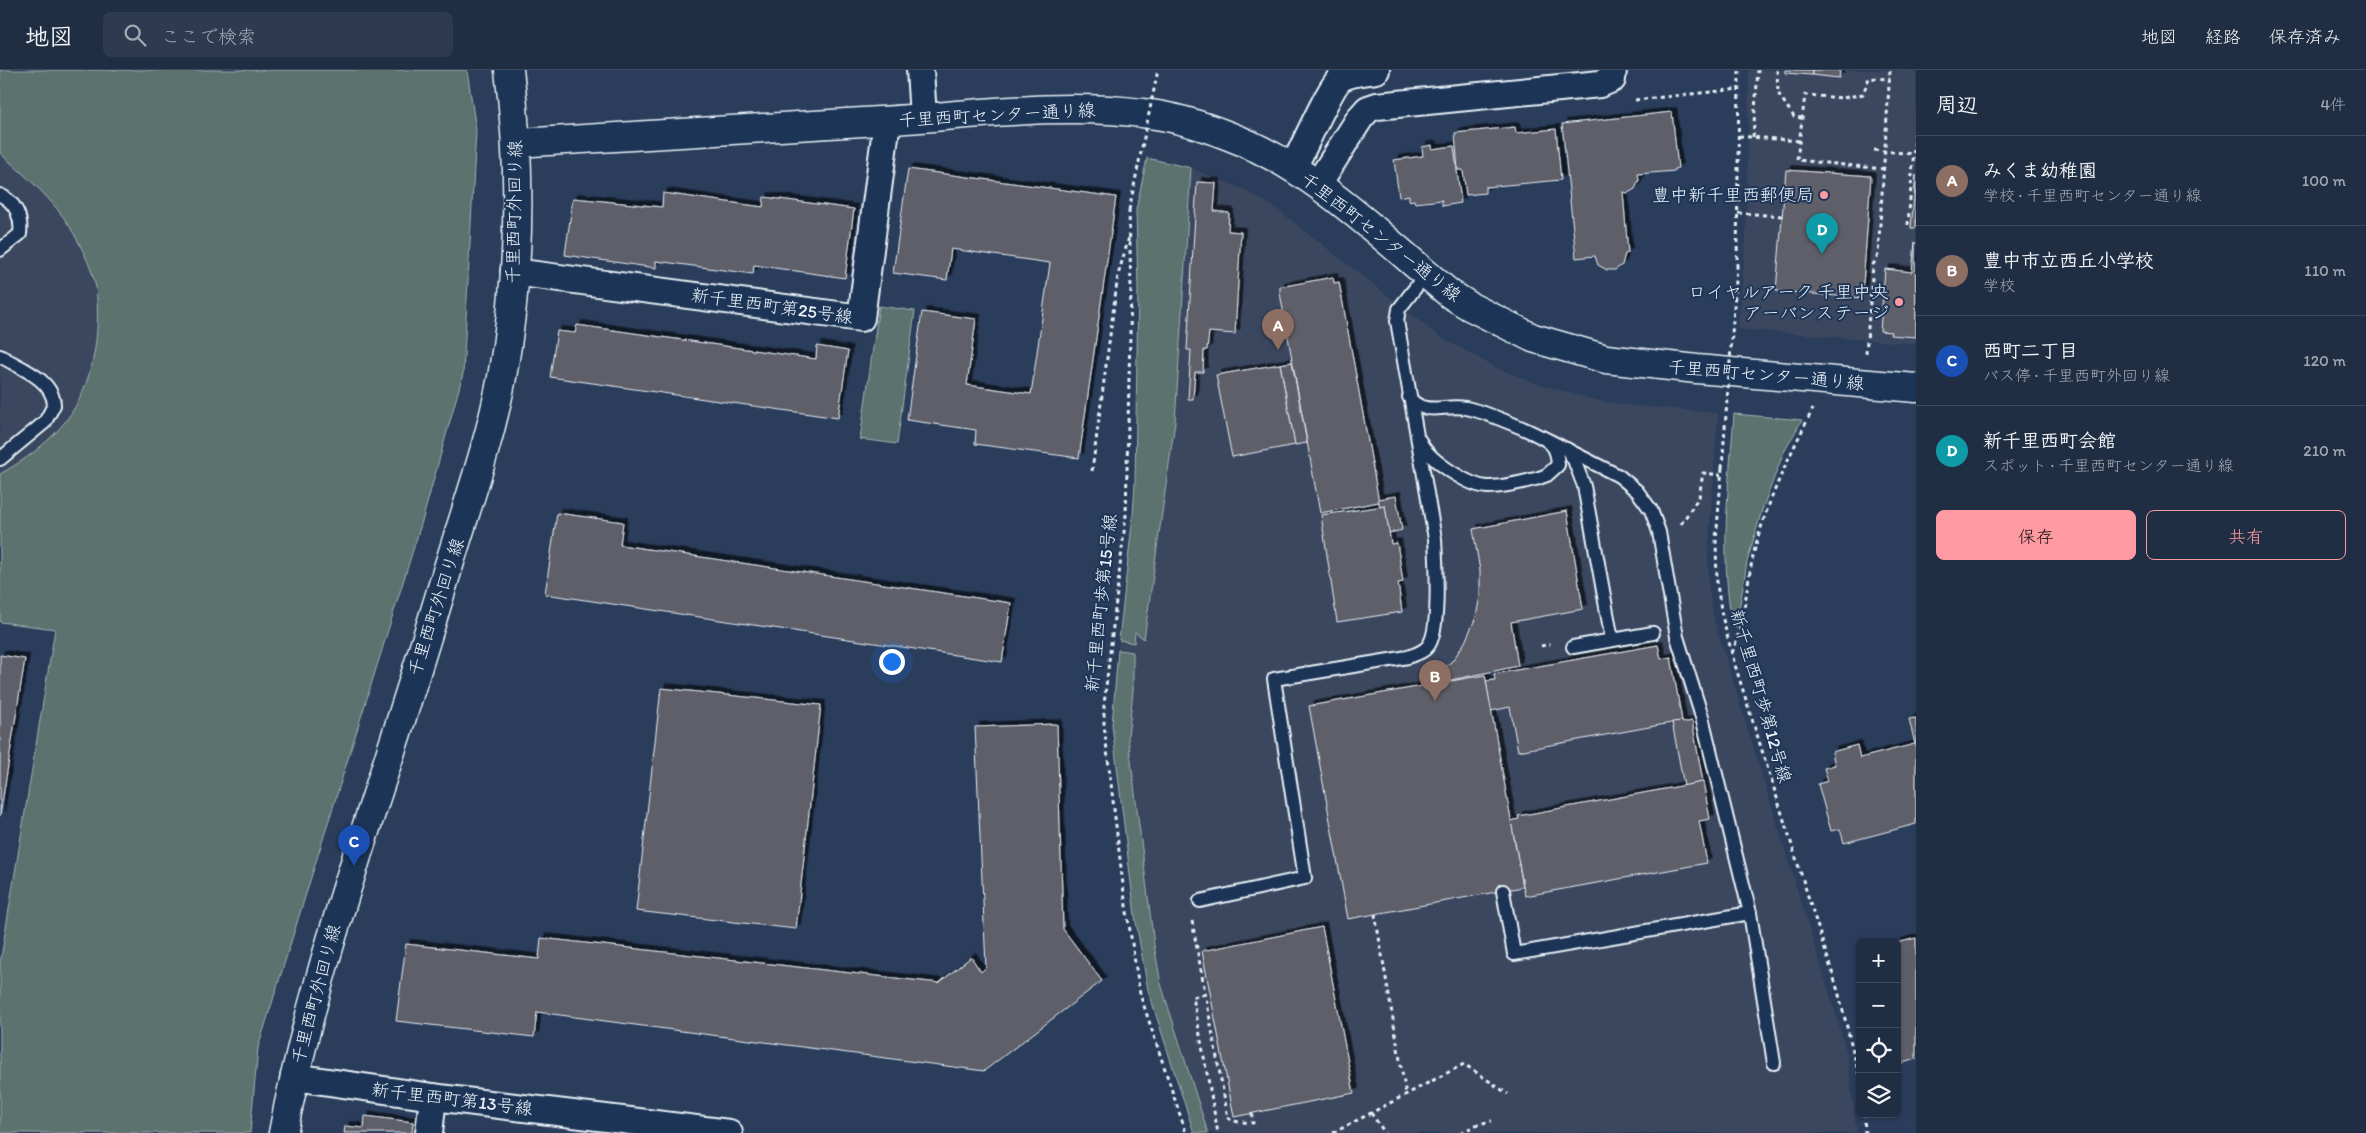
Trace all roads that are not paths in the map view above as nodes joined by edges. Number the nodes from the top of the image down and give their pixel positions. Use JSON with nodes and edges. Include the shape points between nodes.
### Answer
{"nodes":[{"id":1,"x":509,"y":70,"type":"edge"},
{"id":2,"x":920,"y":70,"type":"edge"},
{"id":3,"x":1376,"y":70,"type":"edge"},
{"id":4,"x":1613,"y":70,"type":"edge"},
{"id":5,"x":923,"y":117,"type":"junction"},
{"id":6,"x":887,"y":120,"type":"junction"},
{"id":7,"x":517,"y":143,"type":"junction"},
{"id":8,"x":1293,"y":168,"type":"junction"},
{"id":9,"x":1318,"y":184,"type":"junction"},
{"id":10,"x":0,"y":195,"type":"edge"},
{"id":11,"x":0,"y":250,"type":"edge"},
{"id":12,"x":514,"y":272,"type":"junction"},
{"id":13,"x":1426,"y":274,"type":"junction"},
{"id":14,"x":0,"y":356,"type":"edge"},
{"id":15,"x":1916,"y":388,"type":"edge"},
{"id":16,"x":1409,"y":397,"type":"junction"},
{"id":17,"x":1415,"y":427,"type":"junction"},
{"id":18,"x":1542,"y":437,"type":"junction"},
{"id":19,"x":1567,"y":449,"type":"junction"},
{"id":20,"x":0,"y":459,"type":"edge"},
{"id":21,"x":1653,"y":633,"type":"dead end"},
{"id":22,"x":1612,"y":640,"type":"junction"},
{"id":23,"x":1573,"y":647,"type":"dead end"},
{"id":24,"x":1503,"y":891,"type":"dead end"},
{"id":25,"x":1200,"y":901,"type":"road end"},
{"id":26,"x":1750,"y":913,"type":"junction"},
{"id":27,"x":1774,"y":1063,"type":"dead end"},
{"id":28,"x":294,"y":1077,"type":"junction"},
{"id":29,"x":433,"y":1097,"type":"junction"},
{"id":30,"x":283,"y":1133,"type":"edge"},
{"id":31,"x":429,"y":1133,"type":"edge"},
{"id":32,"x":729,"y":1133,"type":"edge"}],
"edges":[{"from":1,"to":7,"type":"street","name":"千里西町外回り線"},
{"from":2,"to":5,"type":"street"},
{"from":3,"to":8,"type":"street","via":[[1348,74],[1340,79]]},
{"from":4,"to":9,"type":"street","via":[[1612,79],[1600,84],[1377,106],[1360,118]]},
{"from":5,"to":6,"type":"street","name":"千里西町センター通り線"},
{"from":5,"to":8,"type":"street","name":"千里西町センター通り線","via":[[1097,109],[1142,113],[1229,136]]},
{"from":6,"to":7,"type":"street","name":"千里西町センター通り線"},
{"from":6,"to":12,"type":"street","name":"新千里西町第25号線","via":[[861,318]]},
{"from":7,"to":12,"type":"street","name":"千里西町外回り線"},
{"from":8,"to":9,"type":"street","name":"千里西町センター通り線"},
{"from":9,"to":13,"type":"street","name":"千里西町センター通り線"},
{"from":10,"to":11,"type":"lane","via":[[19,213],[22,224],[20,234]]},
{"from":12,"to":28,"type":"street","name":"千里西町外回り線","via":[[501,379],[482,460],[330,940]]},
{"from":13,"to":15,"type":"street","name":"千里西町センター通り線","via":[[1471,307],[1533,338],[1606,359]]},
{"from":13,"to":16,"type":"lane","via":[[1399,309],[1397,321]]},
{"from":14,"to":20,"type":"lane","via":[[44,383],[52,392],[54,405],[45,422],[29,438]]},
{"from":16,"to":17,"type":"lane"},
{"from":16,"to":18,"type":"lane","via":[[1422,409],[1463,407]]},
{"from":17,"to":18,"type":"lane","via":[[1422,445],[1438,462],[1477,486],[1490,487],[1539,478],[1554,470],[1558,464],[1556,450]]},
{"from":17,"to":25,"type":"lane","via":[[1428,494],[1437,570],[1436,610],[1429,646],[1408,657],[1274,679],[1306,878]]},
{"from":18,"to":19,"type":"lane"},
{"from":19,"to":22,"type":"lane","via":[[1584,486]]},
{"from":19,"to":26,"type":"lane","via":[[1619,476],[1637,491],[1651,510],[1664,558],[1677,637],[1702,717]]},
{"from":21,"to":22,"type":"lane"},
{"from":22,"to":23,"type":"lane"},
{"from":24,"to":26,"type":"lane","via":[[1514,954]]},
{"from":26,"to":27,"type":"lane"},
{"from":28,"to":29,"type":"street","name":"新千里西町第13号線"},
{"from":28,"to":30,"type":"street","name":"千里西町外回り線"},
{"from":29,"to":31,"type":"street"},
{"from":29,"to":32,"type":"street","name":"新千里西町第13号線"}]}
